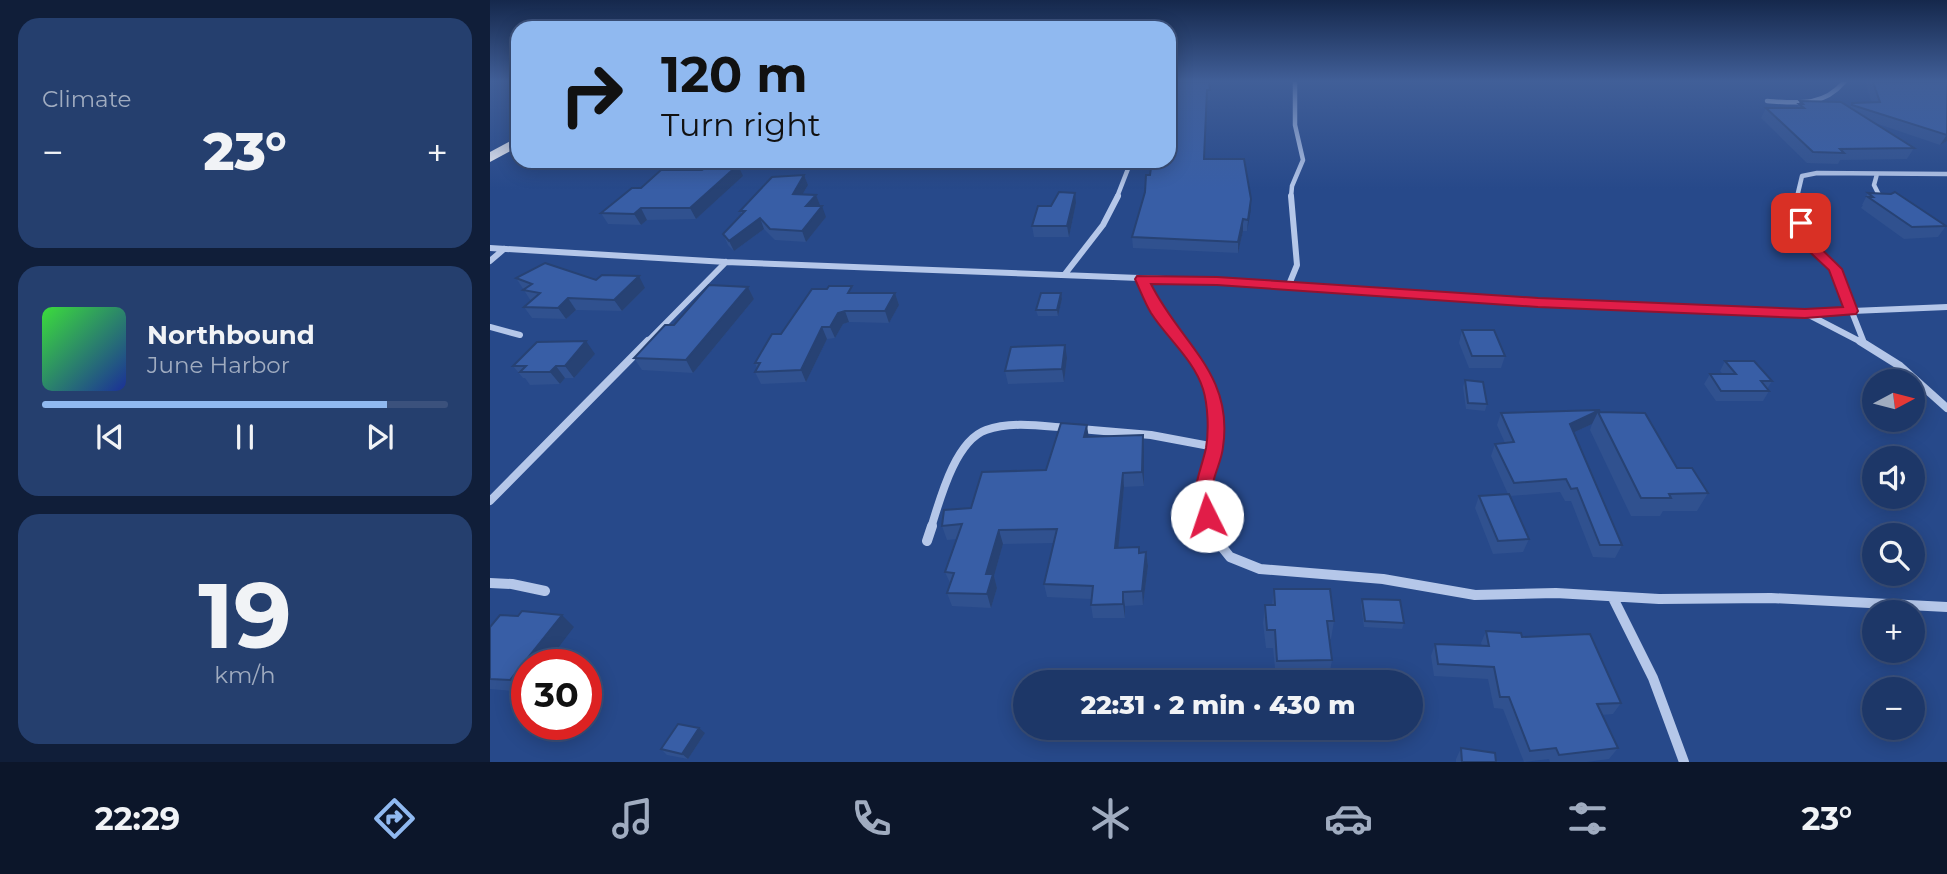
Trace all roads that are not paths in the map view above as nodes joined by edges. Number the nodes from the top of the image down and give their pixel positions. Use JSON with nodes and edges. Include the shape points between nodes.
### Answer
{"nodes":[{"id":1,"x":1295,"y":118,"type":"edge"},
{"id":2,"x":511,"y":145,"type":"edge"},
{"id":3,"x":490,"y":158,"type":"edge"},
{"id":4,"x":1129,"y":168,"type":"edge"},
{"id":5,"x":1877,"y":174,"type":"junction"},
{"id":6,"x":1947,"y":174,"type":"edge"},
{"id":7,"x":1883,"y":200,"type":"edge"},
{"id":8,"x":490,"y":248,"type":"edge"},
{"id":9,"x":505,"y":249,"type":"junction"},
{"id":10,"x":490,"y":261,"type":"edge"},
{"id":11,"x":726,"y":262,"type":"junction"},
{"id":12,"x":1065,"y":275,"type":"junction"},
{"id":13,"x":1142,"y":279,"type":"junction"},
{"id":14,"x":1288,"y":287,"type":"junction"},
{"id":15,"x":1947,"y":307,"type":"edge"},
{"id":16,"x":1851,"y":311,"type":"junction"},
{"id":17,"x":1805,"y":313,"type":"junction"},
{"id":18,"x":490,"y":327,"type":"edge"},
{"id":19,"x":520,"y":335,"type":"dead end"},
{"id":20,"x":1863,"y":340,"type":"junction"},
{"id":21,"x":1947,"y":408,"type":"edge"},
{"id":22,"x":1215,"y":447,"type":"junction"},
{"id":23,"x":490,"y":501,"type":"edge"},
{"id":24,"x":928,"y":541,"type":"dead end"},
{"id":25,"x":490,"y":583,"type":"edge"},
{"id":26,"x":545,"y":591,"type":"dead end"},
{"id":27,"x":1614,"y":598,"type":"junction"},
{"id":28,"x":1947,"y":607,"type":"edge"},
{"id":29,"x":1684,"y":762,"type":"edge"}],
"edges":[{"from":1,"to":14,"type":"street","via":[[1303,160],[1292,186],[1297,265]]},
{"from":2,"to":3,"type":"highway"},
{"from":4,"to":12,"type":"street","via":[[1107,218]]},
{"from":5,"to":6,"type":"street"},
{"from":5,"to":7,"type":"street","via":[[1875,190]]},
{"from":5,"to":16,"type":"street","via":[[1809,174],[1802,176],[1797,186],[1804,239],[1835,269]]},
{"from":8,"to":9,"type":"street"},
{"from":9,"to":10,"type":"street"},
{"from":9,"to":11,"type":"street"},
{"from":11,"to":12,"type":"street"},
{"from":11,"to":23,"type":"street"},
{"from":12,"to":13,"type":"street"},
{"from":13,"to":14,"type":"street"},
{"from":13,"to":22,"type":"street","via":[[1157,312],[1211,388]]},
{"from":14,"to":17,"type":"street"},
{"from":15,"to":16,"type":"street"},
{"from":16,"to":17,"type":"street"},
{"from":16,"to":20,"type":"street"},
{"from":17,"to":20,"type":"street"},
{"from":18,"to":19,"type":"street"},
{"from":20,"to":21,"type":"street","via":[[1905,368]]},
{"from":22,"to":24,"type":"street","via":[[1111,431],[981,431],[966,444]]},
{"from":22,"to":27,"type":"street","via":[[1204,482],[1214,537],[1230,557],[1260,569],[1382,579],[1475,595],[1556,593]]},
{"from":25,"to":26,"type":"street"},
{"from":27,"to":28,"type":"street","via":[[1771,598]]},
{"from":27,"to":29,"type":"street","via":[[1641,649]]}]}
